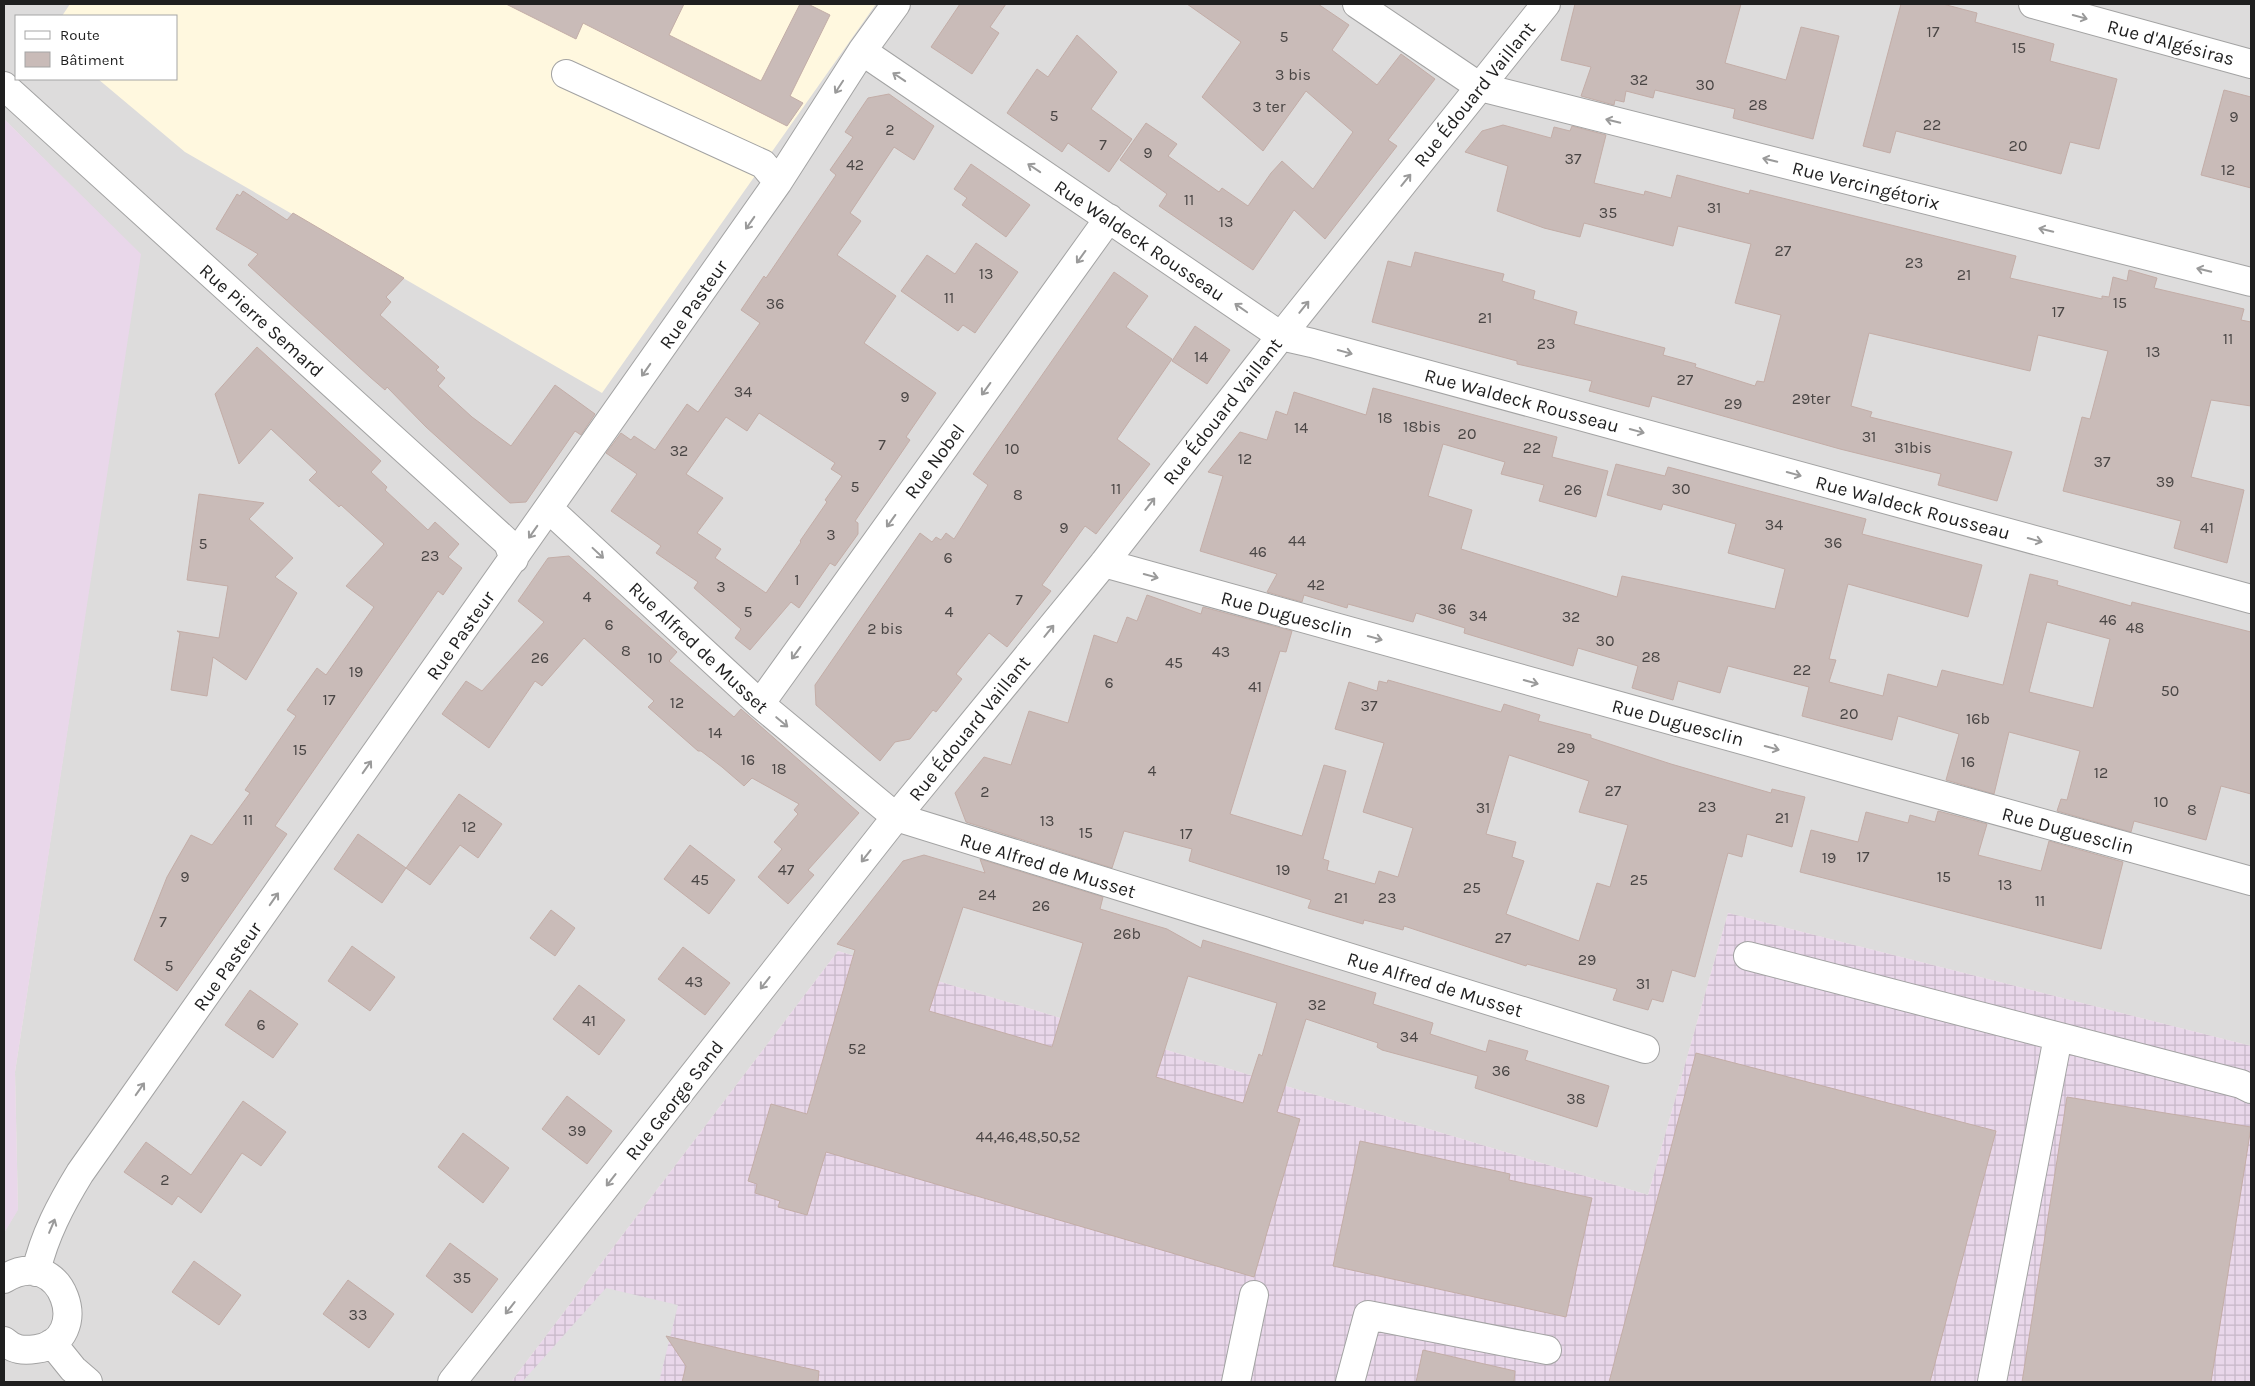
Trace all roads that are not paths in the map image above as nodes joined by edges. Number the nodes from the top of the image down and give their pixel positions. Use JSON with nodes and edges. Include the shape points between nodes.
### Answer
{"nodes":[{"id":1,"x":896,"y":4,"type":"edge"},
{"id":2,"x":1356,"y":4,"type":"edge"},
{"id":3,"x":1546,"y":4,"type":"edge"},
{"id":4,"x":2033,"y":4,"type":"edge"},
{"id":5,"x":862,"y":51,"type":"junction"},
{"id":6,"x":2248,"y":55,"type":"edge"},
{"id":7,"x":566,"y":74,"type":"dead end"},
{"id":8,"x":4,"y":86,"type":"edge"},
{"id":9,"x":1480,"y":87,"type":"junction"},
{"id":10,"x":778,"y":182,"type":"junction"},
{"id":11,"x":1109,"y":218,"type":"junction"},
{"id":12,"x":2251,"y":282,"type":"edge"},
{"id":13,"x":1280,"y":336,"type":"junction"},
{"id":14,"x":549,"y":509,"type":"junction"},
{"id":15,"x":514,"y":558,"type":"junction"},
{"id":16,"x":1104,"y":563,"type":"junction"},
{"id":17,"x":2251,"y":599,"type":"edge"},
{"id":18,"x":760,"y":704,"type":"junction"},
{"id":19,"x":896,"y":817,"type":"junction"},
{"id":20,"x":2251,"y":881,"type":"edge"},
{"id":21,"x":1748,"y":956,"type":"dead end"},
{"id":22,"x":2058,"y":1037,"type":"junction"},
{"id":23,"x":1644,"y":1049,"type":"dead end"},
{"id":24,"x":2251,"y":1089,"type":"edge"},
{"id":25,"x":36,"y":1272,"type":"junction"},
{"id":26,"x":4,"y":1279,"type":"edge"},
{"id":27,"x":1254,"y":1295,"type":"dead end"},
{"id":28,"x":4,"y":1341,"type":"edge"},
{"id":29,"x":52,"y":1343,"type":"junction"},
{"id":30,"x":1546,"y":1350,"type":"dead end"},
{"id":31,"x":88,"y":1382,"type":"edge"},
{"id":32,"x":452,"y":1382,"type":"edge"},
{"id":33,"x":1236,"y":1382,"type":"edge"},
{"id":34,"x":1350,"y":1382,"type":"edge"},
{"id":35,"x":1992,"y":1382,"type":"edge"}],
"edges":[{"from":1,"to":5,"type":"street","name":"Rue Pasteur"},
{"from":2,"to":9,"type":"street","name":"Rue Vercingétorix"},
{"from":3,"to":9,"type":"street","name":"Rue Édouard Vaillant"},
{"from":4,"to":6,"type":"street","name":"Rue d'Algésiras","one_way":true},
{"from":5,"to":10,"type":"street","name":"Rue Pasteur","one_way":true},
{"from":11,"to":5,"type":"street","name":"Rue Waldeck Rousseau","one_way":true},
{"from":7,"to":10,"type":"street","via":[[763,164]]},
{"from":8,"to":15,"type":"street","name":"Rue Pierre Semard","via":[[503,538]]},
{"from":12,"to":9,"type":"street","name":"Rue Vercingétorix","one_way":true},
{"from":13,"to":9,"type":"street","name":"Rue Édouard Vaillant","one_way":true},
{"from":10,"to":14,"type":"street","name":"Rue Pasteur","one_way":true},
{"from":13,"to":11,"type":"street","name":"Rue Waldeck Rousseau","one_way":true},
{"from":11,"to":18,"type":"street","name":"Rue Nobel","one_way":true},
{"from":16,"to":13,"type":"street","name":"Rue Édouard Vaillant","one_way":true},
{"from":13,"to":17,"type":"street","name":"Rue Waldeck Rousseau","one_way":true},
{"from":14,"to":15,"type":"street","name":"Rue Pasteur","one_way":true},
{"from":14,"to":18,"type":"street","name":"Rue Alfred de Musset","one_way":true},
{"from":25,"to":15,"type":"street","name":"Rue Pasteur","one_way":true,"via":[[61,1203],[80,1173]]},
{"from":19,"to":16,"type":"street","name":"Rue Édouard Vaillant","one_way":true},
{"from":16,"to":20,"type":"street","name":"Rue Duguesclin","one_way":true},
{"from":18,"to":19,"type":"street","name":"Rue Alfred de Musset","one_way":true},
{"from":19,"to":23,"type":"street","name":"Rue Alfred de Musset"},
{"from":19,"to":32,"type":"street","name":"Rue George Sand","one_way":true},
{"from":21,"to":22,"type":"street"},
{"from":22,"to":24,"type":"street"},
{"from":22,"to":35,"type":"street"},
{"from":25,"to":26,"type":"street","via":[[23,1271]]},
{"from":25,"to":29,"type":"street","via":[[58,1283],[67,1300],[66,1326]]},
{"from":27,"to":33,"type":"street"},
{"from":28,"to":29,"type":"street","via":[[23,1351]]},
{"from":29,"to":31,"type":"street"},
{"from":30,"to":34,"type":"street","via":[[1368,1315]]}]}
